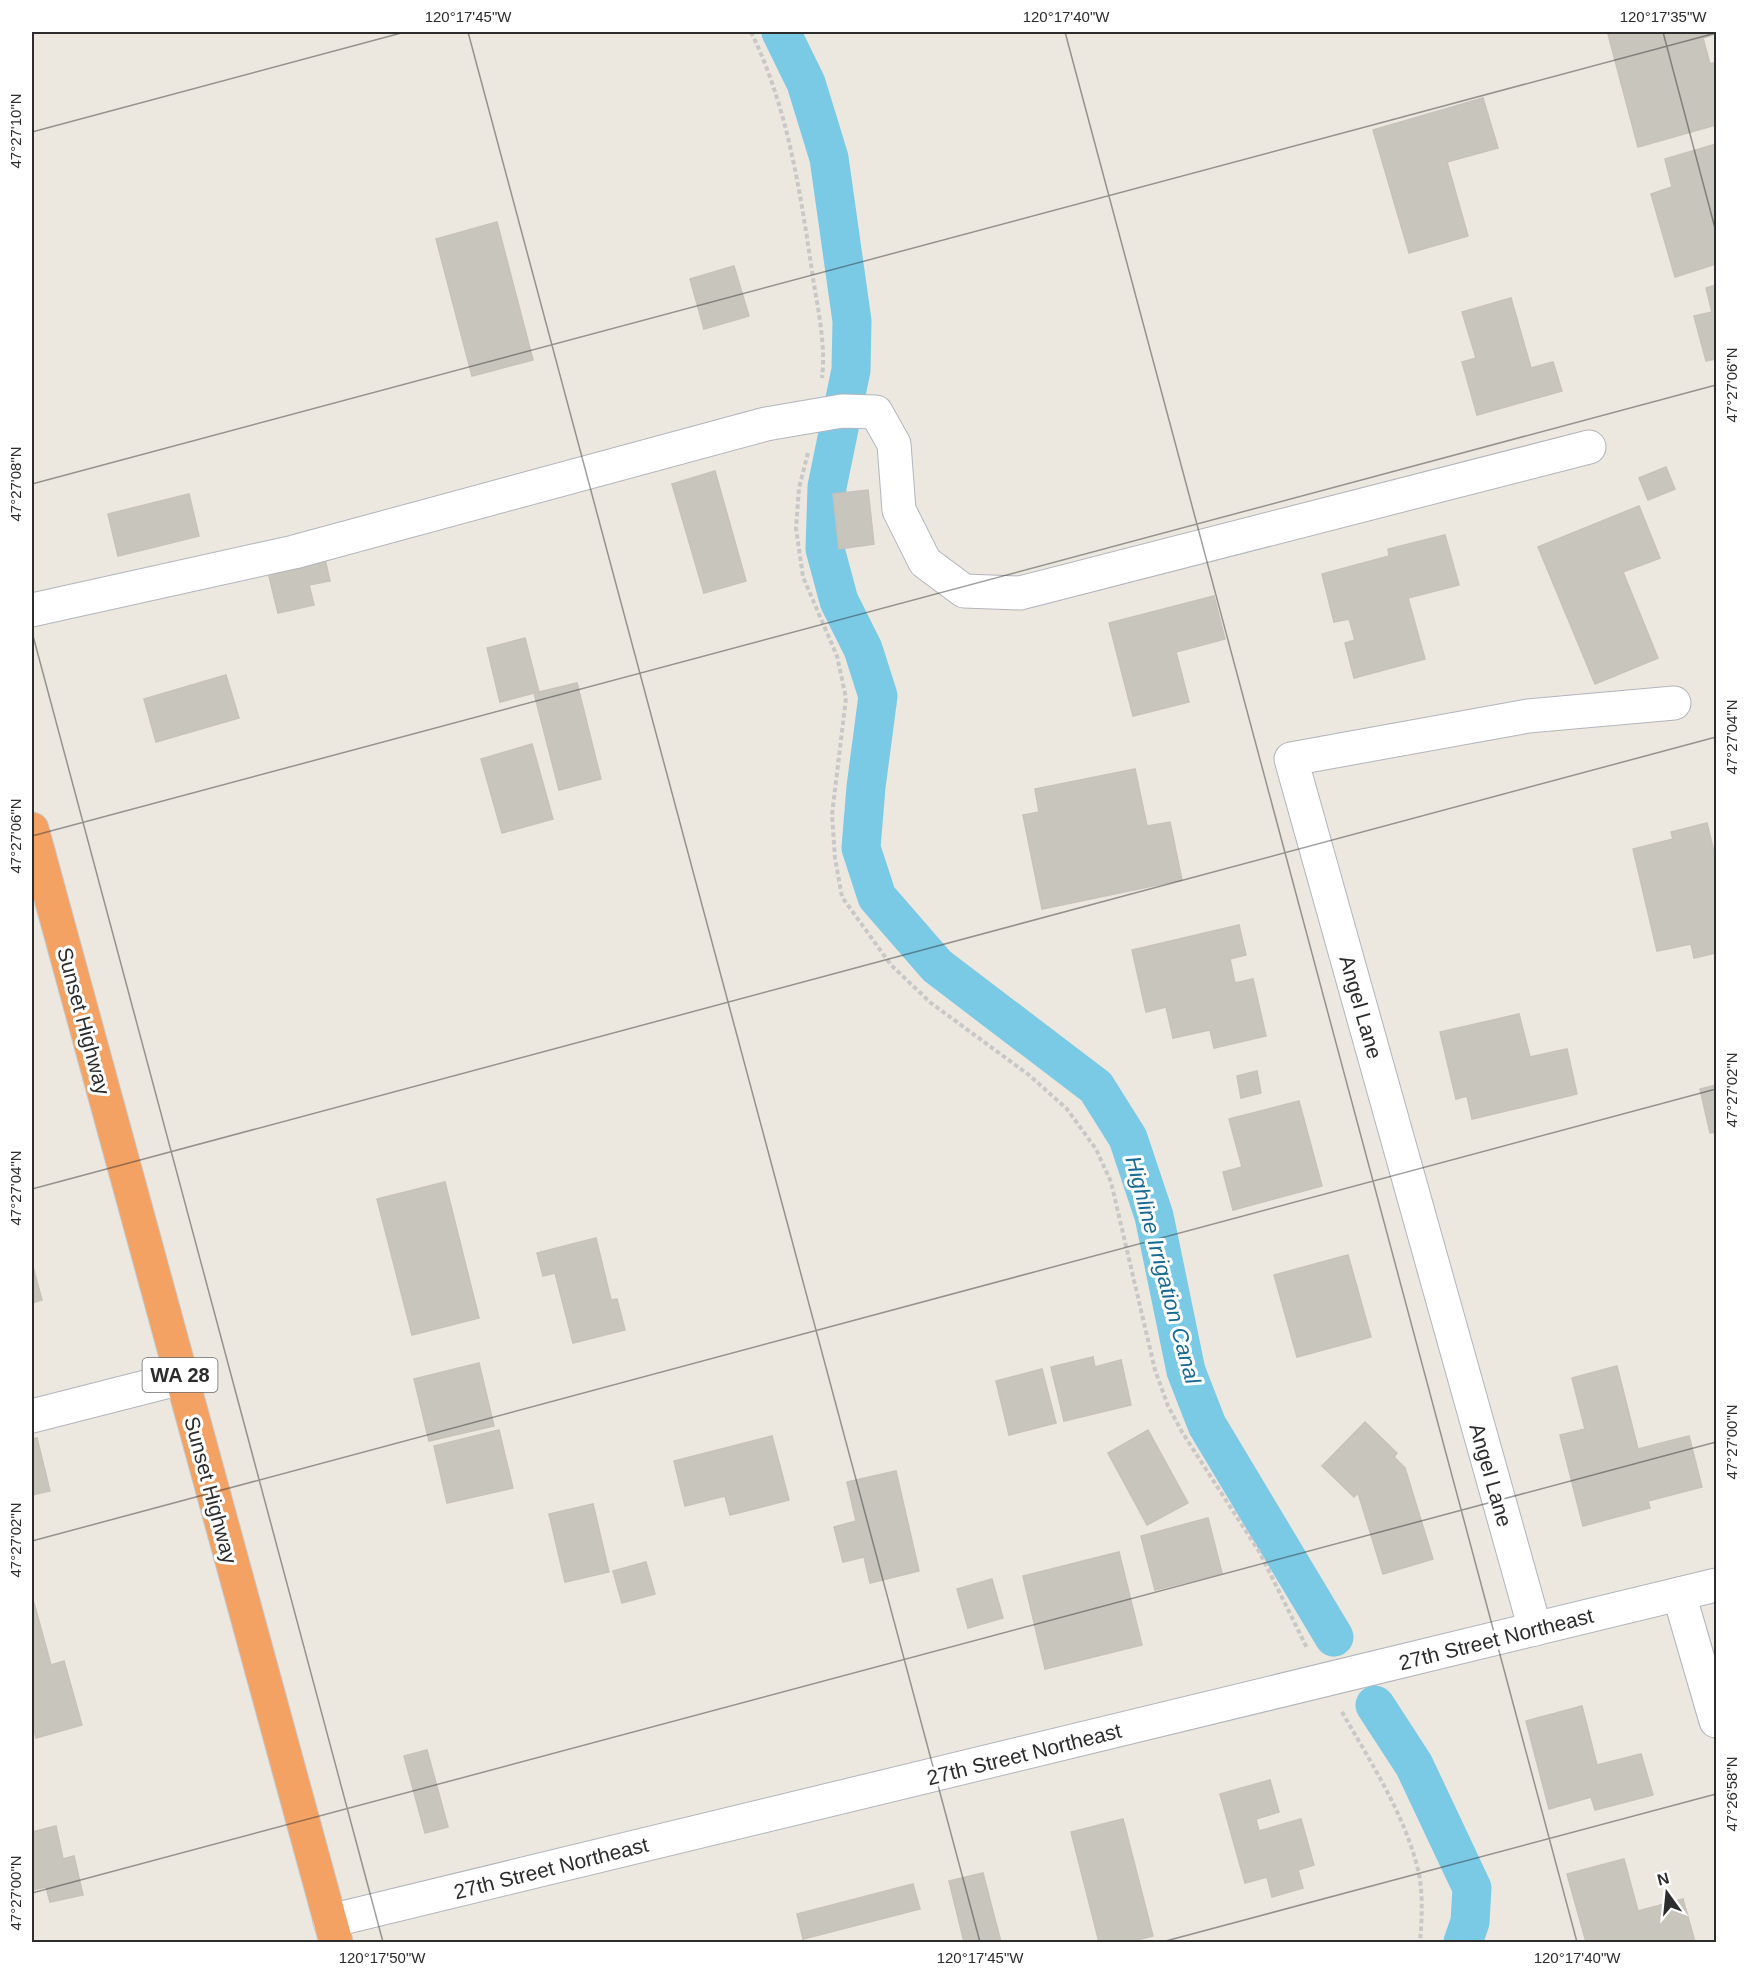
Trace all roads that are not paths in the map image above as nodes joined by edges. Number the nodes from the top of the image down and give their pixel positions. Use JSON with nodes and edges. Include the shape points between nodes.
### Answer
{"nodes":[{"id":1,"x":1589,"y":447,"type":"dead end"},
{"id":2,"x":32,"y":610,"type":"edge"},
{"id":3,"x":1674,"y":703,"type":"dead end"},
{"id":4,"x":32,"y":829,"type":"edge"},
{"id":5,"x":181,"y":1378,"type":"junction"},
{"id":6,"x":32,"y":1416,"type":"edge"},
{"id":7,"x":1716,"y":1585,"type":"edge"},
{"id":8,"x":1679,"y":1594,"type":"junction"},
{"id":9,"x":1535,"y":1629,"type":"junction"},
{"id":10,"x":1716,"y":1721,"type":"edge"},
{"id":11,"x":333,"y":1932,"type":"edge"}],
"edges":[{"from":1,"to":2,"type":"street","via":[[1020,593],[964,591],[925,562],[899,510],[894,444],[876,412],[842,411],[766,424],[294,552]]},
{"from":3,"to":9,"type":"street","name":"Angel Lane","via":[[1528,716],[1291,759]]},
{"from":4,"to":5,"type":"highway","name":"Sunset Highway","number":"WA 28"},
{"from":5,"to":6,"type":"street"},
{"from":5,"to":11,"type":"highway","name":"Sunset Highway","number":"WA 28"},
{"from":7,"to":8,"type":"street","name":"27th Street Northeast"},
{"from":8,"to":9,"type":"street","name":"27th Street Northeast"},
{"from":8,"to":10,"type":"street"},
{"from":9,"to":11,"type":"street","name":"27th Street Northeast"}]}
